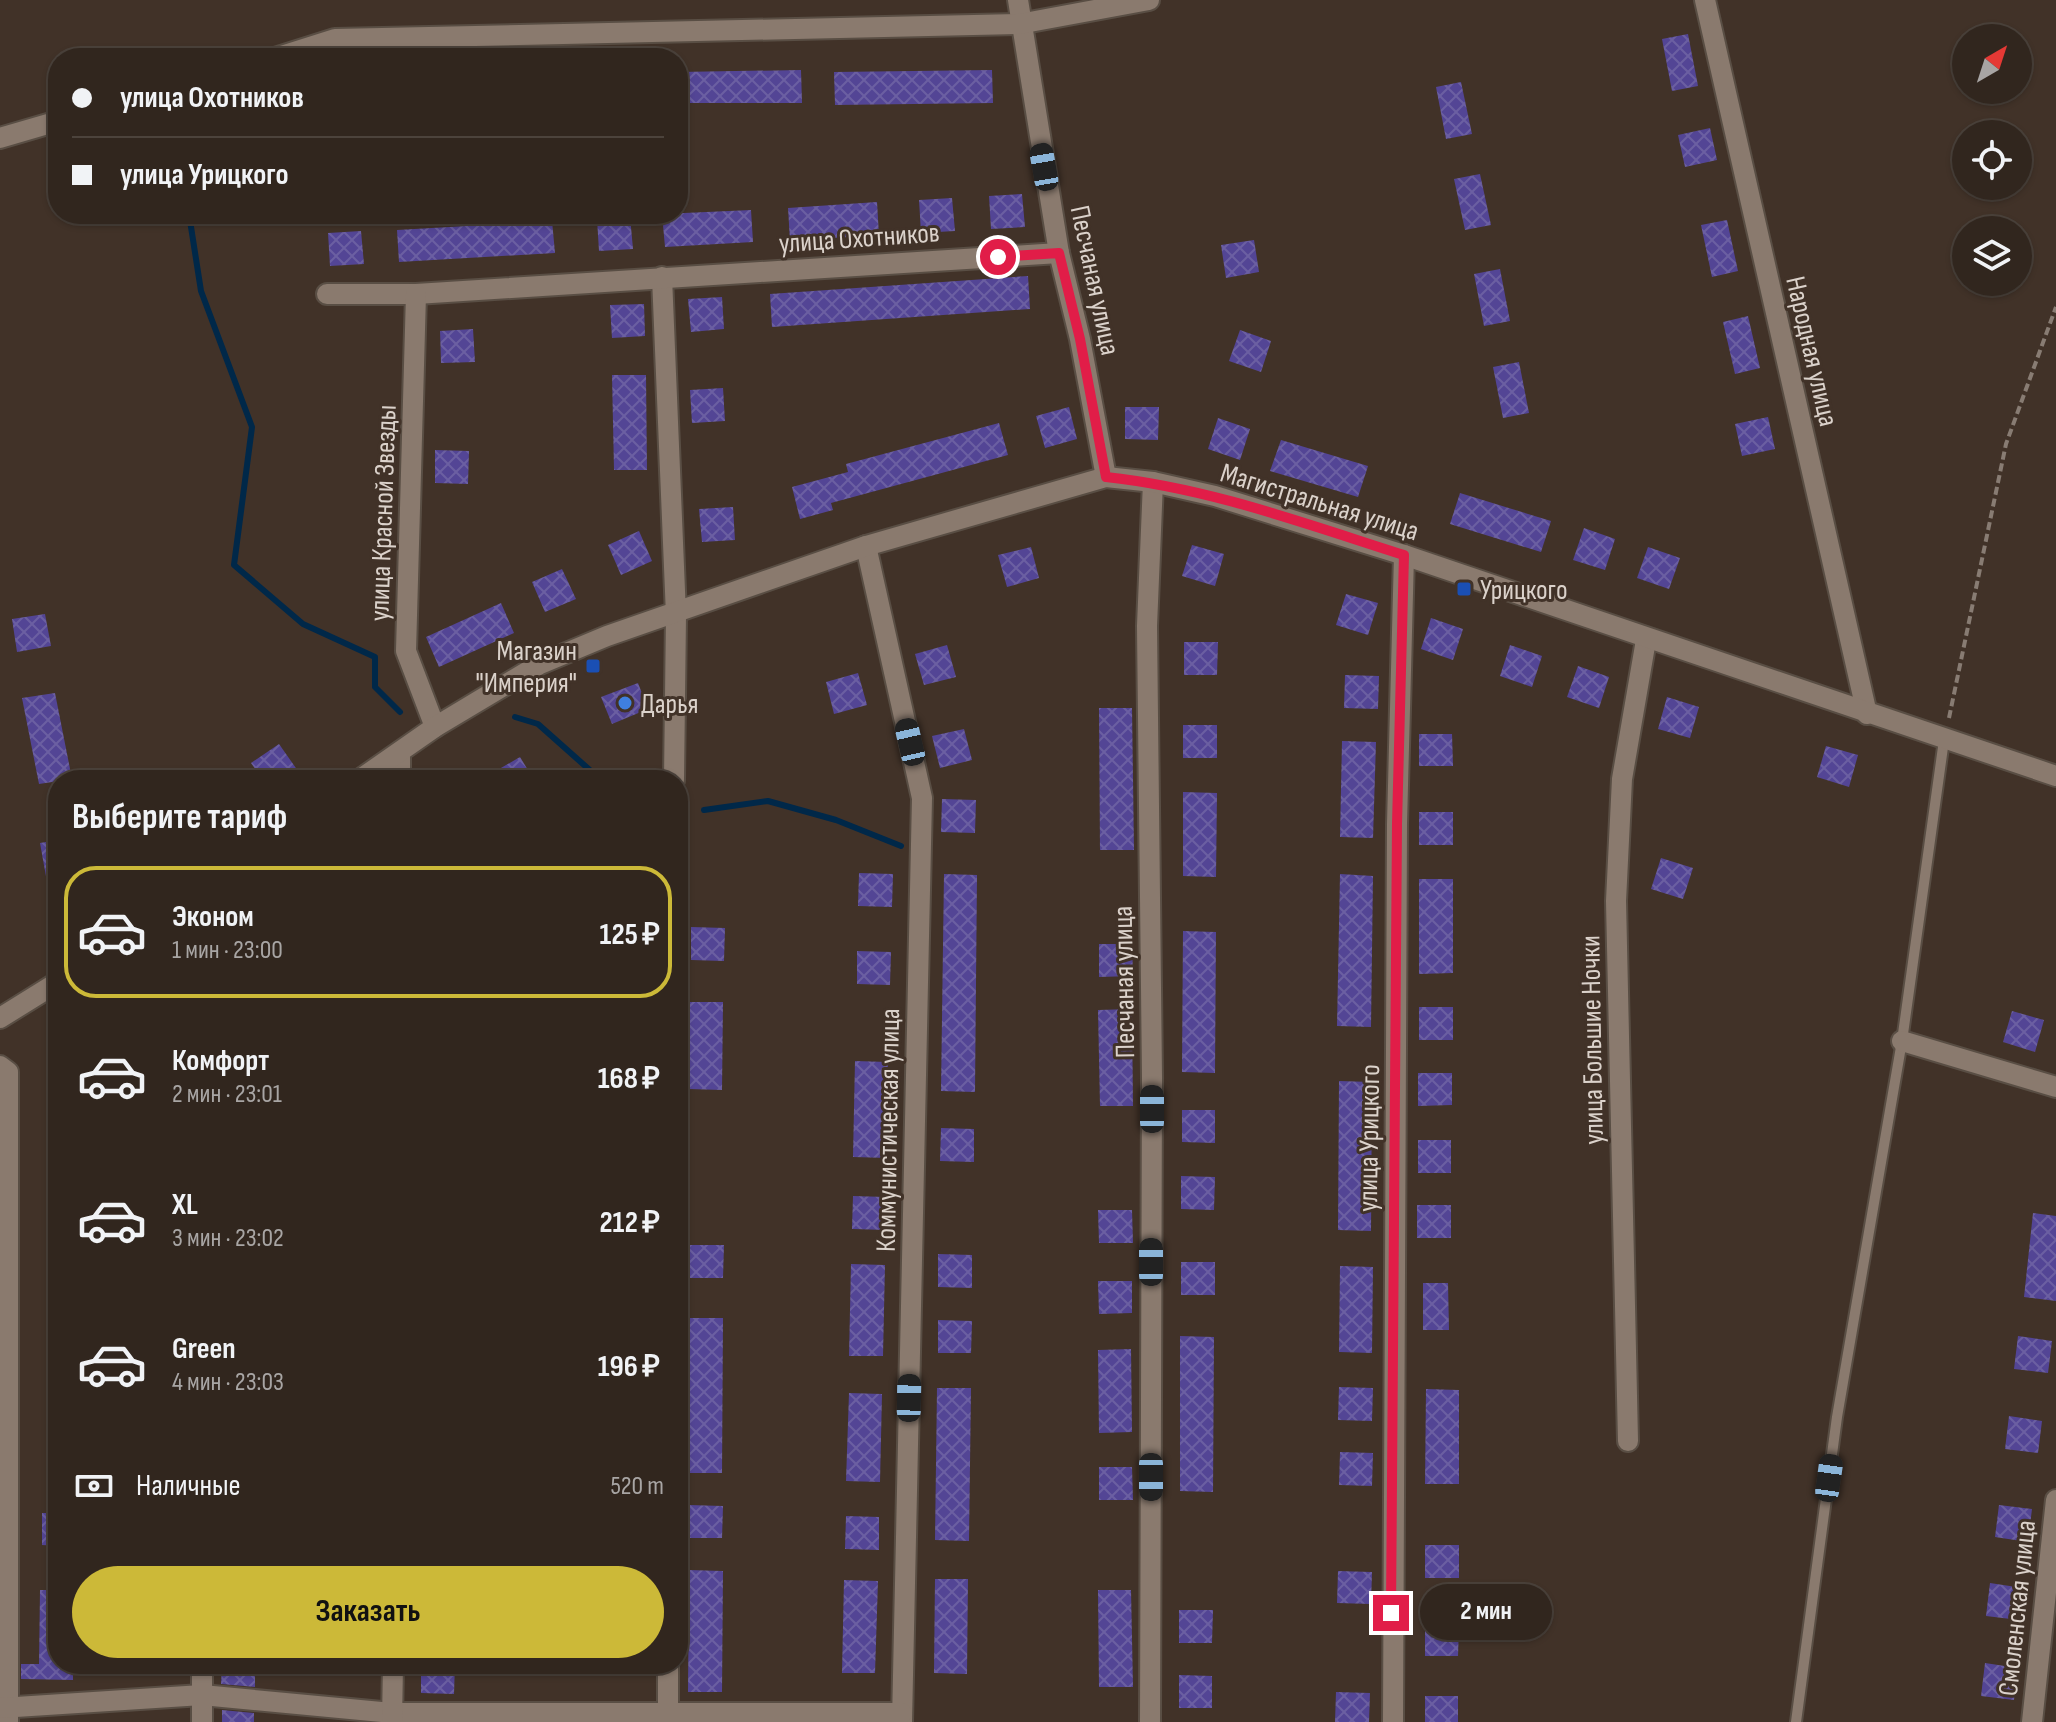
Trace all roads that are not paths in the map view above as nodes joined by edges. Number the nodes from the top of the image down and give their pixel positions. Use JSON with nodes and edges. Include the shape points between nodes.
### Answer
{"nodes":[{"id":1,"x":1018,"y":0,"type":"edge"},
{"id":2,"x":1149,"y":0,"type":"edge"},
{"id":3,"x":1705,"y":0,"type":"edge"},
{"id":4,"x":1019,"y":24,"type":"junction"},
{"id":5,"x":307,"y":48,"type":"edge"},
{"id":6,"x":48,"y":124,"type":"edge"},
{"id":7,"x":0,"y":138,"type":"edge"},
{"id":8,"x":1059,"y":253,"type":"junction"},
{"id":9,"x":662,"y":277,"type":"junction"},
{"id":10,"x":327,"y":294,"type":"dead end"},
{"id":11,"x":416,"y":294,"type":"junction"},
{"id":12,"x":1106,"y":477,"type":"junction"},
{"id":13,"x":1153,"y":482,"type":"junction"},
{"id":14,"x":866,"y":546,"type":"junction"},
{"id":15,"x":1404,"y":555,"type":"junction"},
{"id":16,"x":676,"y":615,"type":"junction"},
{"id":17,"x":1646,"y":640,"type":"junction"},
{"id":18,"x":1867,"y":714,"type":"junction"},
{"id":19,"x":435,"y":727,"type":"junction"},
{"id":20,"x":1944,"y":740,"type":"junction"},
{"id":21,"x":400,"y":752,"type":"junction"},
{"id":22,"x":374,"y":770,"type":"edge"},
{"id":23,"x":400,"y":770,"type":"edge"},
{"id":24,"x":674,"y":770,"type":"edge"},
{"id":25,"x":2056,"y":776,"type":"edge"},
{"id":26,"x":48,"y":988,"type":"edge"},
{"id":27,"x":0,"y":1018,"type":"edge"},
{"id":28,"x":1902,"y":1041,"type":"junction"},
{"id":29,"x":0,"y":1066,"type":"edge"},
{"id":30,"x":2056,"y":1087,"type":"edge"},
{"id":31,"x":1628,"y":1441,"type":"dead end"},
{"id":32,"x":2056,"y":1500,"type":"edge"},
{"id":33,"x":202,"y":1674,"type":"edge"},
{"id":34,"x":393,"y":1674,"type":"edge"},
{"id":35,"x":668,"y":1674,"type":"edge"},
{"id":36,"x":202,"y":1695,"type":"junction"},
{"id":37,"x":6,"y":1712,"type":"edge"},
{"id":38,"x":668,"y":1716,"type":"edge"},
{"id":39,"x":392,"y":1717,"type":"edge"},
{"id":40,"x":902,"y":1718,"type":"edge"},
{"id":41,"x":202,"y":1722,"type":"edge"},
{"id":42,"x":1150,"y":1722,"type":"edge"},
{"id":43,"x":1393,"y":1722,"type":"edge"},
{"id":44,"x":1796,"y":1722,"type":"edge"},
{"id":45,"x":2032,"y":1722,"type":"edge"}],
"edges":[{"from":1,"to":4,"type":"street","name":"Песчаная улица"},
{"from":2,"to":4,"type":"street"},
{"from":3,"to":18,"type":"street","name":"Народная улица"},
{"from":4,"to":5,"type":"street","via":[[335,39]]},
{"from":4,"to":8,"type":"street","name":"Песчаная улица"},
{"from":6,"to":7,"type":"street"},
{"from":8,"to":9,"type":"street","name":"улица Охотников"},
{"from":8,"to":12,"type":"street","name":"Песчаная улица"},
{"from":9,"to":11,"type":"street","name":"улица Охотников"},
{"from":9,"to":16,"type":"street"},
{"from":10,"to":11,"type":"street","name":"улица Охотников"},
{"from":11,"to":19,"type":"street","name":"улица Красной Звезды","via":[[406,651]]},
{"from":12,"to":13,"type":"street","name":"Магистральная улица"},
{"from":12,"to":14,"type":"street","name":"Магистральная улица"},
{"from":13,"to":15,"type":"street","name":"Магистральная улица"},
{"from":13,"to":42,"type":"street","name":"Песчаная улица","via":[[1147,626]]},
{"from":14,"to":16,"type":"street","name":"Магистральная улица"},
{"from":14,"to":40,"type":"street","name":"Коммунистическая улица","via":[[922,798]]},
{"from":15,"to":17,"type":"street","name":"Магистральная улица"},
{"from":15,"to":43,"type":"street","name":"улица Урицкого","via":[[1397,824]]},
{"from":16,"to":19,"type":"street","name":"Магистральная улица","via":[[540,664]]},
{"from":16,"to":24,"type":"street"},
{"from":17,"to":18,"type":"street","name":"Магистральная улица"},
{"from":17,"to":31,"type":"street","name":"улица Большие Ночки","via":[[1622,779],[1616,901]]},
{"from":18,"to":20,"type":"street","name":"Магистральная улица"},
{"from":19,"to":21,"type":"street","name":"Магистральная улица"},
{"from":20,"to":25,"type":"street","name":"Магистральная улица"},
{"from":20,"to":28,"type":"lane"},
{"from":21,"to":22,"type":"street","name":"Магистральная улица"},
{"from":21,"to":23,"type":"street"},
{"from":26,"to":27,"type":"street"},
{"from":28,"to":30,"type":"street"},
{"from":28,"to":44,"type":"lane","via":[[1837,1417]]},
{"from":29,"to":37,"type":"street","via":[[8,1072]]},
{"from":32,"to":45,"type":"street","name":"Смоленская улица"},
{"from":33,"to":36,"type":"street"},
{"from":34,"to":39,"type":"street"},
{"from":35,"to":38,"type":"street"},
{"from":36,"to":37,"type":"street"},
{"from":36,"to":39,"type":"street"},
{"from":36,"to":41,"type":"street"},
{"from":38,"to":39,"type":"street"},
{"from":38,"to":40,"type":"street"}]}
